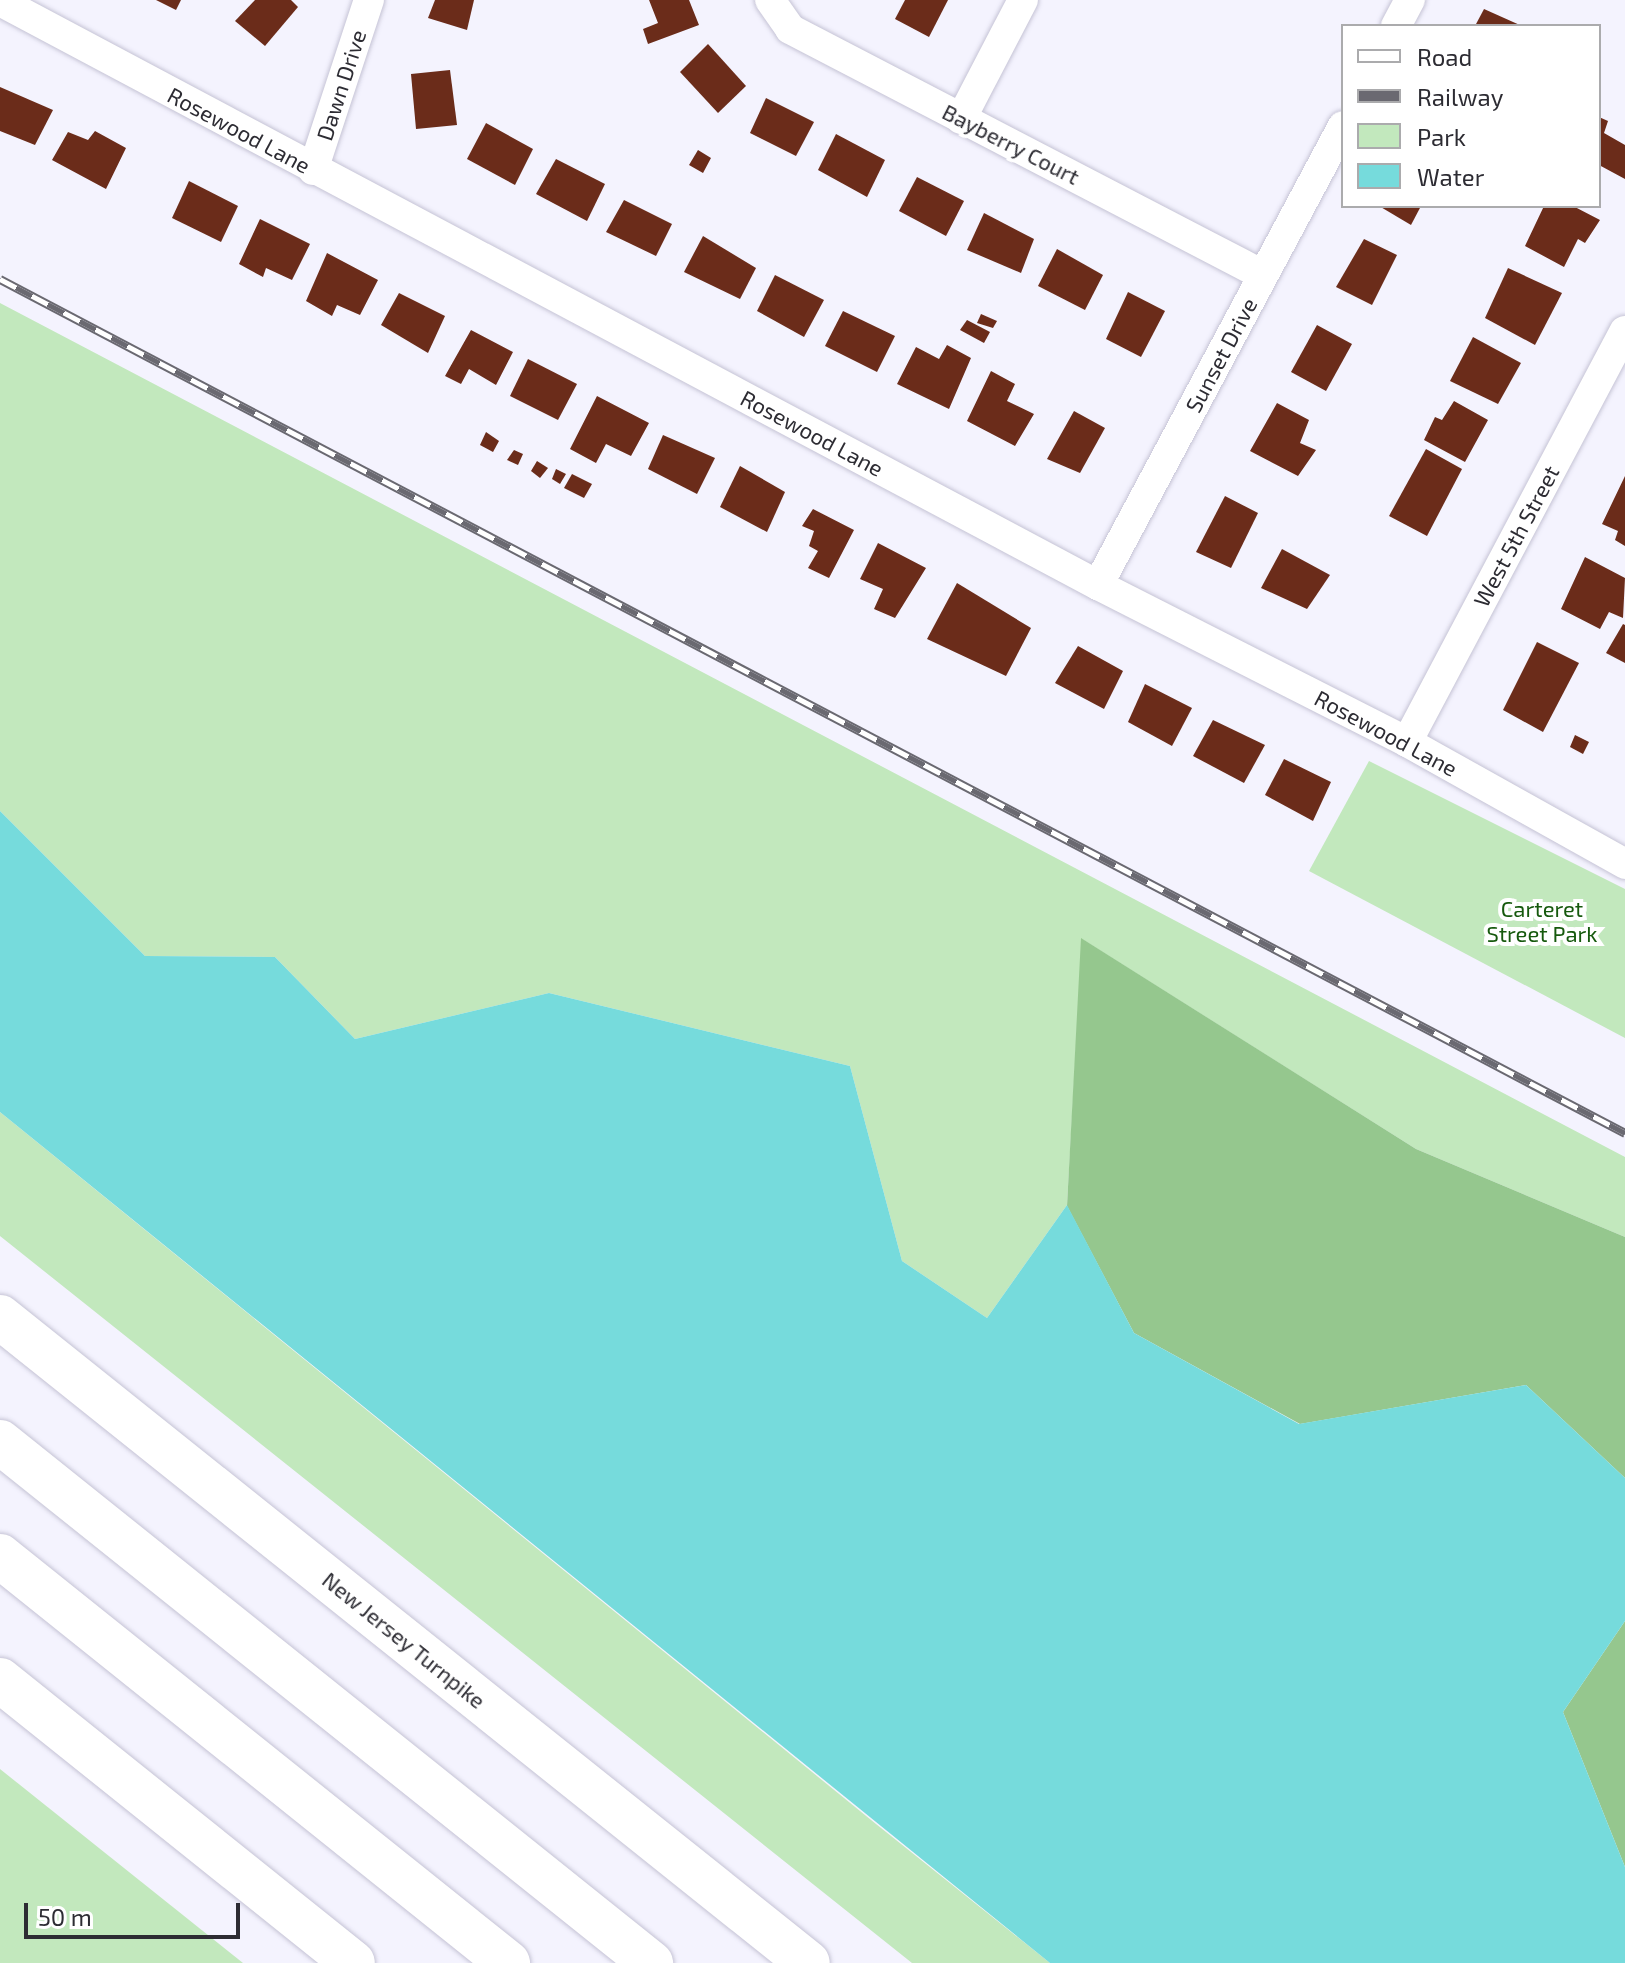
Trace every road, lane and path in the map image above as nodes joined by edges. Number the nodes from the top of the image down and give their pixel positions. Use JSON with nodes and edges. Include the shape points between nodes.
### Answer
{"nodes":[{"id":1,"x":369,"y":0,"type":"edge"},
{"id":2,"x":770,"y":0,"type":"edge"},
{"id":3,"x":1023,"y":0,"type":"edge"},
{"id":4,"x":1410,"y":0,"type":"edge"},
{"id":5,"x":0,"y":1,"type":"edge"},
{"id":6,"x":1397,"y":24,"type":"edge"},
{"id":7,"x":961,"y":119,"type":"junction"},
{"id":8,"x":1341,"y":130,"type":"edge"},
{"id":9,"x":313,"y":170,"type":"junction"},
{"id":10,"x":1263,"y":275,"type":"junction"},
{"id":11,"x":1625,"y":331,"type":"edge"},
{"id":12,"x":1098,"y":585,"type":"junction"},
{"id":13,"x":1407,"y":742,"type":"junction"},
{"id":14,"x":1625,"y":864,"type":"edge"},
{"id":15,"x":0,"y":1317,"type":"edge"},
{"id":16,"x":0,"y":1442,"type":"edge"},
{"id":17,"x":0,"y":1556,"type":"edge"},
{"id":18,"x":0,"y":1680,"type":"edge"},
{"id":19,"x":353,"y":1963,"type":"edge"},
{"id":20,"x":508,"y":1963,"type":"edge"},
{"id":21,"x":651,"y":1963,"type":"edge"},
{"id":22,"x":808,"y":1963,"type":"edge"}],
"edges":[{"from":1,"to":9,"type":"street","name":"Dawn Drive"},
{"from":2,"to":7,"type":"street","name":"Bayberry Court","via":[[790,29]]},
{"from":3,"to":7,"type":"street"},
{"from":4,"to":6,"type":"street"},
{"from":5,"to":9,"type":"street","name":"Rosewood Lane"},
{"from":7,"to":10,"type":"street","name":"Bayberry Court"},
{"from":8,"to":10,"type":"street","name":"Sunset Drive"},
{"from":9,"to":12,"type":"street","name":"Rosewood Lane"},
{"from":10,"to":12,"type":"street","name":"Sunset Drive"},
{"from":11,"to":13,"type":"street","name":"West 5th Street"},
{"from":12,"to":13,"type":"street","name":"Rosewood Lane"},
{"from":13,"to":14,"type":"street","name":"Rosewood Lane"},
{"from":15,"to":22,"type":"highway","name":"New Jersey Turnpike"},
{"from":16,"to":21,"type":"highway"},
{"from":17,"to":20,"type":"highway"},
{"from":18,"to":19,"type":"highway"}]}
